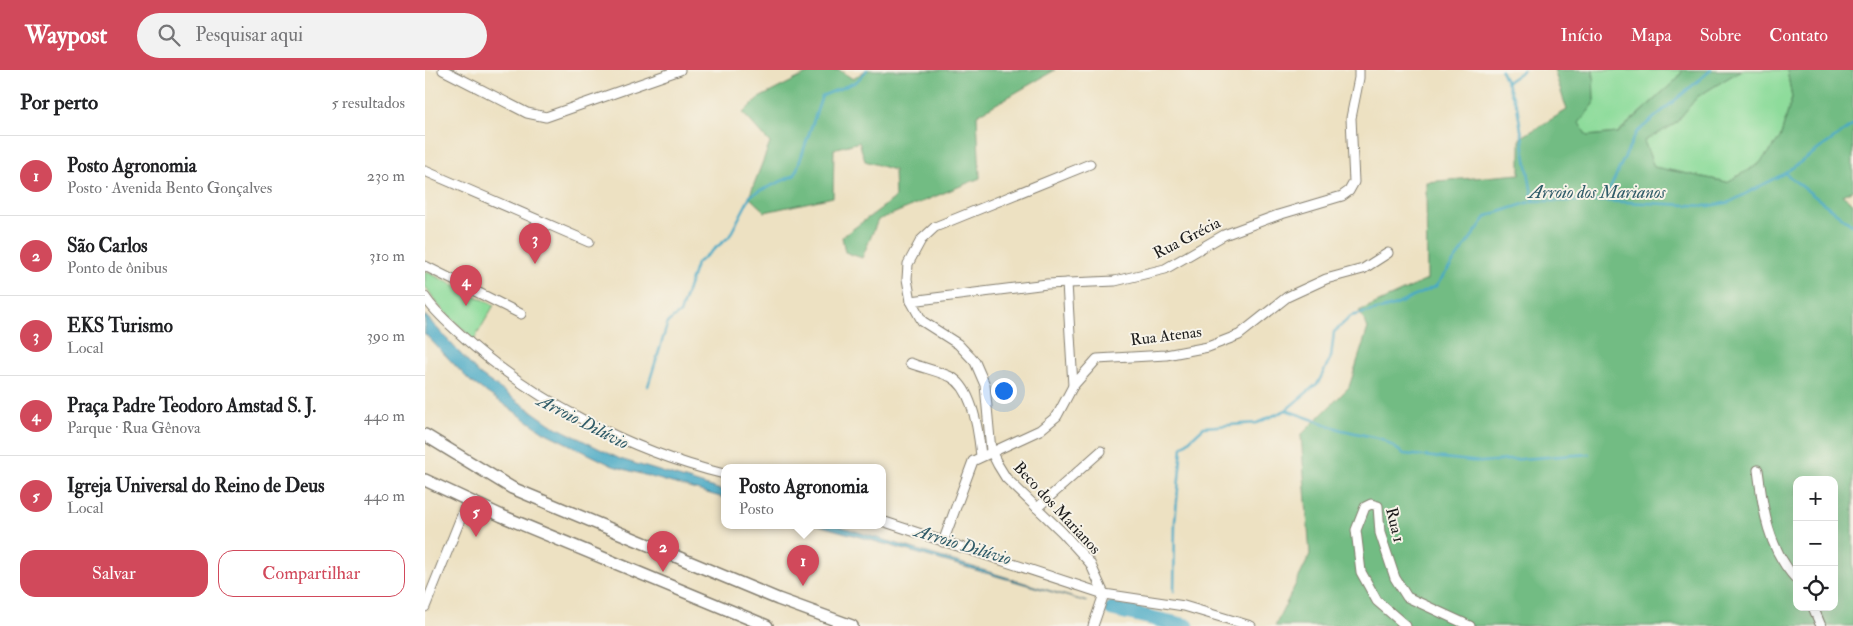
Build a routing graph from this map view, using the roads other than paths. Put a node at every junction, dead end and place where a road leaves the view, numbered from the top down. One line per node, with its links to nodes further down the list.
1 (443, 70): 2 (street)
2 (680, 70)
3 (1359, 70): 9 (street, Rua Grécia)
4 (1090, 164): 11 (street, Beco dos Marianos)
5 (425, 171): 6 (street)
6 (589, 242)
7 (1388, 253): 14 (street, Rua Atenas)
8 (425, 266): 12 (street)
9 (1067, 283): 11 (street, Rua Grécia); 14 (street)
10 (425, 297): 20 (street)
11 (911, 301): 16 (street, Beco dos Marianos)
12 (521, 314)
13 (909, 363): 18 (street)
14 (1073, 386): 16 (street, Rua Atenas)
15 (425, 435): 31 (main road)
16 (991, 451): 18 (street, Rua Atenas); 23 (street, Beco dos Marianos)
17 (1101, 451): 23 (street)
18 (981, 456): 25 (street)
19 (1758, 470): 26 (street)
20 (721, 473)
21 (425, 480): 22 (main road)
22 (467, 500): 28 (street); 30 (main road)
23 (1037, 508): 27 (street, Beco dos Marianos)
24 (886, 522): 25 (street)
25 (943, 542): 27 (street)
26 (1793, 574)
27 (1103, 594): 32 (street); 33 (street)
28 (425, 607)
29 (1815, 611): 36 (street)
30 (767, 626)
31 (852, 626)
32 (1093, 626)
33 (1251, 626)
34 (1406, 626): 35 (street, Rua 1)
35 (1470, 626)
36 (1821, 626)

